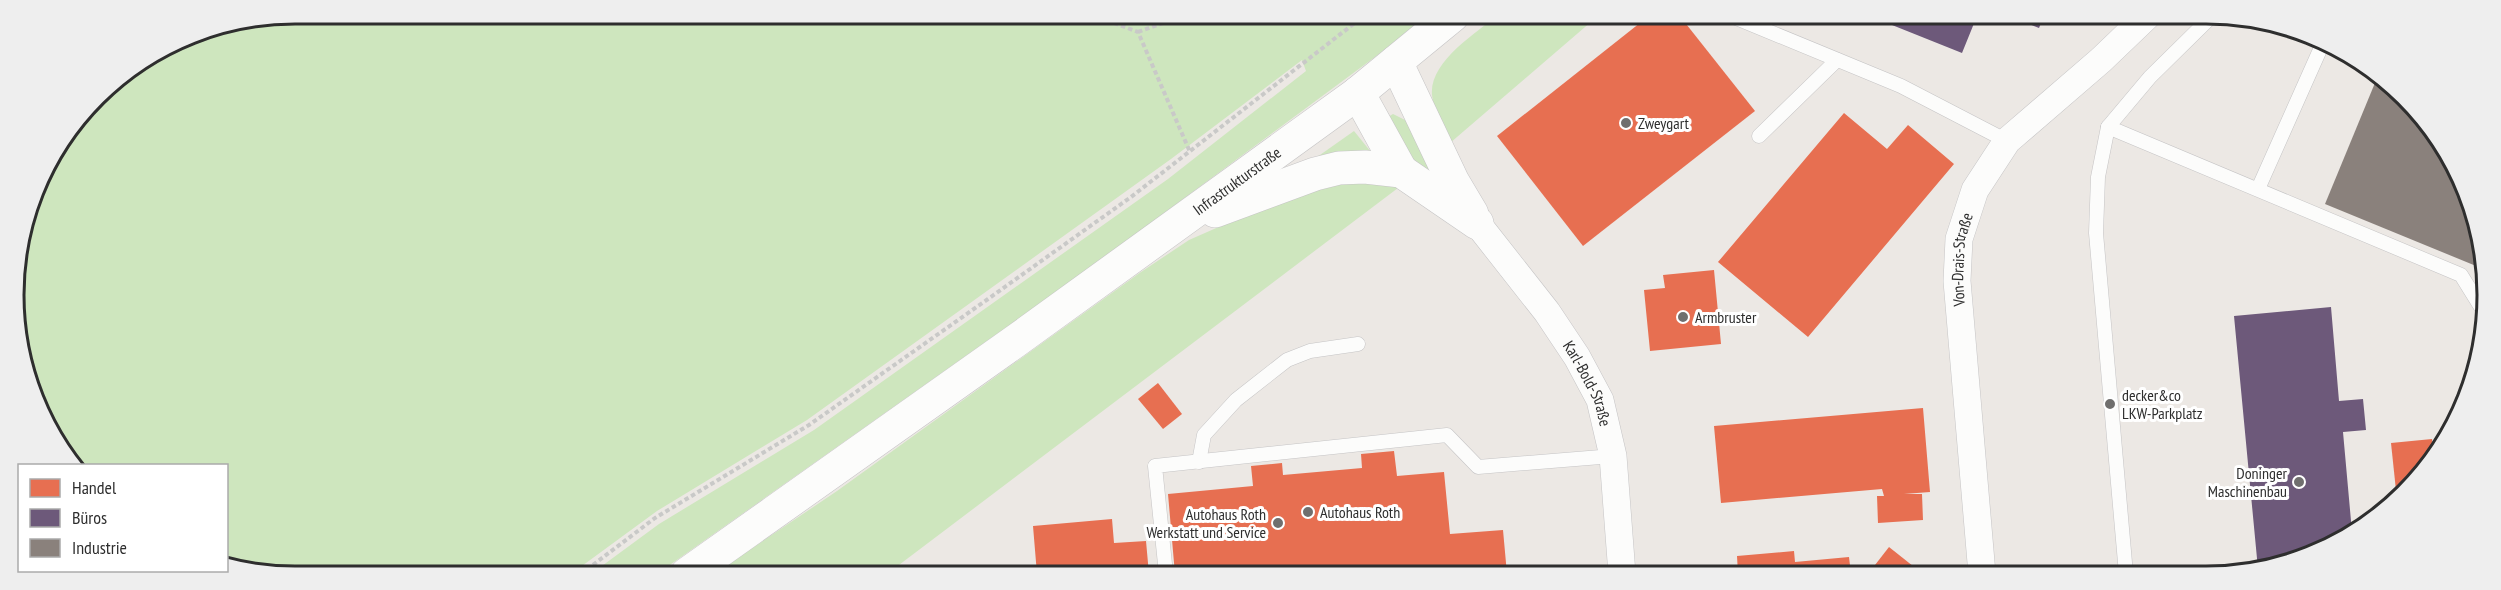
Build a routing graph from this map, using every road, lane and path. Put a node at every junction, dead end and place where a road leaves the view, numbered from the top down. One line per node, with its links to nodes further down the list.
1 (1117, 24): 8 (path)
2 (1160, 24): 8 (path)
3 (1354, 24): 16 (path)
4 (1442, 24): 11 (street, Infrastrukturstraße)
5 (1751, 24): 10 (lane)
6 (2138, 24): 15 (street, Von-Drais-Straße)
7 (2204, 24): 13 (lane)
8 (1138, 32): 16 (path)
9 (2320, 49): 18 (lane)
10 (1837, 60): 14 (lane); 15 (lane)
11 (1396, 62): 12 (street, Infrastrukturstraße); 19 (street)
12 (1358, 93): 17 (street); 20 (street, Infrastrukturstraße)
13 (2108, 128): 18 (lane); 30 (lane)
14 (1759, 136)
15 (2007, 141): 29 (street, Von-Drais-Straße)
16 (1190, 152): 25 (path)
17 (1401, 171): 19 (street); 20 (street)
18 (2258, 189): 21 (lane)
19 (1478, 223): 23 (street, Karl-Bold-Straße)
20 (1177, 224): 26 (street, Infrastrukturstraße)
21 (2477, 300)
22 (1358, 344): 24 (lane)
23 (1613, 456): 24 (lane); 28 (street, Karl-Bold-Straße)
24 (1199, 462): 27 (lane)
25 (592, 566)
26 (698, 566)
27 (1165, 566)
28 (1622, 566)
29 (1981, 566)
30 (2125, 566)

